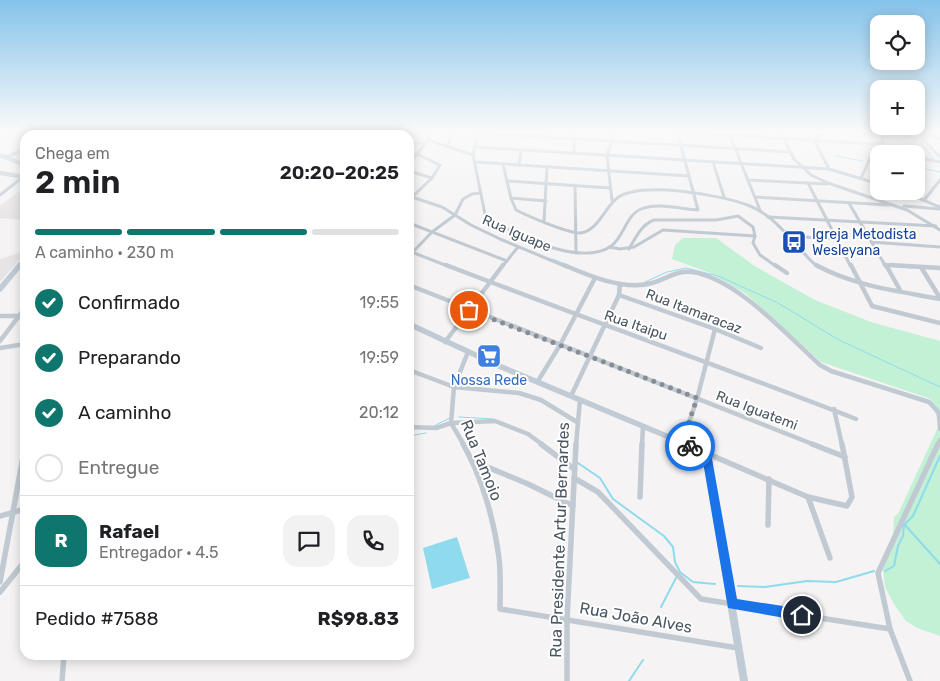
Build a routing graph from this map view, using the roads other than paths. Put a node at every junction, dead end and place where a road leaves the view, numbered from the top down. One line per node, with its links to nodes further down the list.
1 (475, 162): 35 (street)
2 (713, 162): 38 (street)
3 (437, 163): 22 (street)
4 (486, 163): 11 (street)
5 (608, 163): 17 (street)
6 (686, 163): 21 (street)
7 (724, 163): 12 (street)
8 (798, 163): 15 (street)
9 (826, 163): 16 (street)
10 (868, 163): 23 (street)
11 (503, 164): 13 (street); 27 (street)
12 (742, 164): 15 (street); 25 (street)
13 (519, 165): 14 (street)
14 (547, 167): 17 (street); 30 (street)
15 (801, 167): 16 (street); 32 (street)
16 (829, 169): 23 (street)
17 (609, 171): 21 (street); 33 (street)
18 (0, 173): 20 (street)
19 (414, 173): 22 (street)
20 (20, 176)
21 (689, 176): 34 (street)
22 (432, 178): 36 (street)
23 (861, 178): 28 (street)
24 (20, 180): 37 (street)
25 (748, 180): 29 (street); 39 (street)
26 (940, 180): 42 (street)
27 (507, 181): 30 (street); 41 (street)
28 (870, 181)
29 (808, 183): 32 (street); 44 (street)
30 (547, 184): 31 (street); 45 (street)
31 (575, 185): 33 (street); 59 (street)
32 (831, 185): 47 (street)
33 (610, 188): 43 (street)
34 (692, 192): 38 (street); 43 (street); 65 (street)
35 (480, 193): 50 (street); 69 (street)
36 (414, 194)
37 (0, 195)
38 (724, 197): 49 (street)
39 (755, 197): 44 (street); 49 (street)
40 (414, 198): 50 (street, Rua Iguape)
41 (511, 198): 45 (street); 52 (street)
42 (925, 199): 48 (street)
43 (612, 200): 59 (street)
44 (817, 200): 46 (street); 53 (street)
45 (546, 201): 52 (street)
46 (849, 203): 47 (street); 54 (street)
47 (896, 206): 48 (street); 56 (street)
48 (940, 208)
49 (760, 210): 51 (street)
50 (455, 215): 58 (street); 64 (street, Rua Iguape)
51 (768, 217): 53 (street); 61 (street)
52 (544, 220): 59 (street)
53 (828, 220): 54 (street); 62 (street)
54 (860, 222): 56 (street); 63 (street)
55 (414, 225): 58 (street)
56 (936, 226): 57 (street)
57 (940, 230)
58 (432, 232): 67 (street); 71 (street)
59 (575, 232): 69 (street)
60 (755, 236): 68 (street); 68 (street); 77 (street)
61 (788, 236): 62 (street); 79 (street)
62 (837, 239): 79 (street)
63 (871, 242): 66 (street); 72 (street)
64 (518, 247): 71 (street); 78 (street, Rua Iguape)
65 (609, 247): 68 (street); 69 (street)
66 (940, 247)
67 (414, 249)
68 (629, 249)
69 (576, 253)
70 (414, 254): 80 (street, Rua Itaipu)
71 (507, 261): 80 (street)
72 (884, 264): 74 (street); 84 (street)
73 (20, 266): 76 (street)
74 (921, 267): 75 (street); 86 (street)
75 (940, 268)
76 (17, 269): 83 (street)
77 (787, 274)
78 (595, 278): 81 (street, Rua Iguape); 88 (street)
79 (860, 281): 84 (street); 92 (street)
80 (489, 282): 87 (street); 88 (street, Rua Itaipu)
81 (620, 284): 85 (street); 117 (street, Rua Iguape)
82 (414, 288): 87 (street, Rua Iguatemi)
83 (0, 289)
84 (900, 290): 86 (street)
85 (619, 295): 93 (street); 95 (street, Rua Itamaracaz)
86 (940, 299)
87 (469, 310): 97 (street); 99 (street, Rua Iguatemi)
88 (576, 315): 93 (street, Rua Itaipu); 99 (street)
89 (0, 316): 90 (street)
90 (20, 316)
91 (20, 318): 96 (street)
92 (940, 323)
93 (605, 326): 103 (street); 104 (street, Rua Itaipu)
94 (414, 328): 97 (street)
95 (715, 329): 101 (street, Rua Itamaracaz); 104 (street)
96 (0, 341)
97 (446, 342): 102 (street)
98 (20, 345): 100 (street)
99 (560, 345): 103 (street, Rua Iguatemi); 106 (street)
100 (0, 348)
101 (761, 348)
102 (468, 352): 106 (street); 107 (street, Rua Tamoio)
103 (591, 357): 108 (street); 109 (street, Rua Iguatemi)
104 (707, 361): 109 (street); 111 (street, Rua Itaipu)
105 (414, 372): 107 (street)
106 (538, 381): 108 (street)
107 (454, 387): 113 (street); 114 (street, Rua Tamoio)
108 (571, 396): 110 (street)
109 (697, 398): 119 (street); 121 (street, Rua Iguatemi)
110 (580, 400): 113 (street, Rua Presidente Artur Bernardes); 116 (street)
111 (834, 409): 112 (street, Rua Itaipu); 121 (street)
112 (856, 419)
113 (577, 422): 123 (street, Rua Presidente Artur Bernardes)
114 (452, 423): 115 (street); 122 (street, Rua Tamoio); 123 (street)
115 (416, 426)
116 (643, 426): 119 (street); 127 (street)
117 (940, 428)
118 (940, 440): 141 (street)
119 (682, 443): 120 (street)
120 (706, 453): 126 (street); 138 (street)
121 (845, 457): 128 (street)
122 (473, 461): 129 (street); 139 (street, Rua Tamoio)
123 (574, 469): 125 (street, Rua Presidente Artur Bernardes)
124 (20, 471): 131 (street)
125 (574, 478): 129 (street, Rua Presidente Artur Bernardes); 138 (street)
126 (769, 479): 128 (street); 133 (street)
127 (640, 497)
128 (808, 497): 134 (street)
129 (573, 506): 140 (street, Rua Presidente Artur Bernardes)
130 (20, 510): 131 (street)
131 (12, 512): 132 (street); 136 (street)
132 (0, 516)
133 (768, 525)
134 (830, 558)
135 (20, 568): 137 (street)
136 (0, 582)
137 (0, 592)
138 (732, 604): 141 (street); 142 (street)
139 (500, 609): 140 (street, Rua João Alves)
140 (567, 619): 142 (street, Rua João Alves); 145 (street, Rua Presidente Artur Bernardes)
141 (890, 629): 147 (street)
142 (739, 648): 146 (street)
143 (64, 660): 144 (street)
144 (62, 681)
145 (567, 681)
146 (744, 681)
147 (910, 681)

